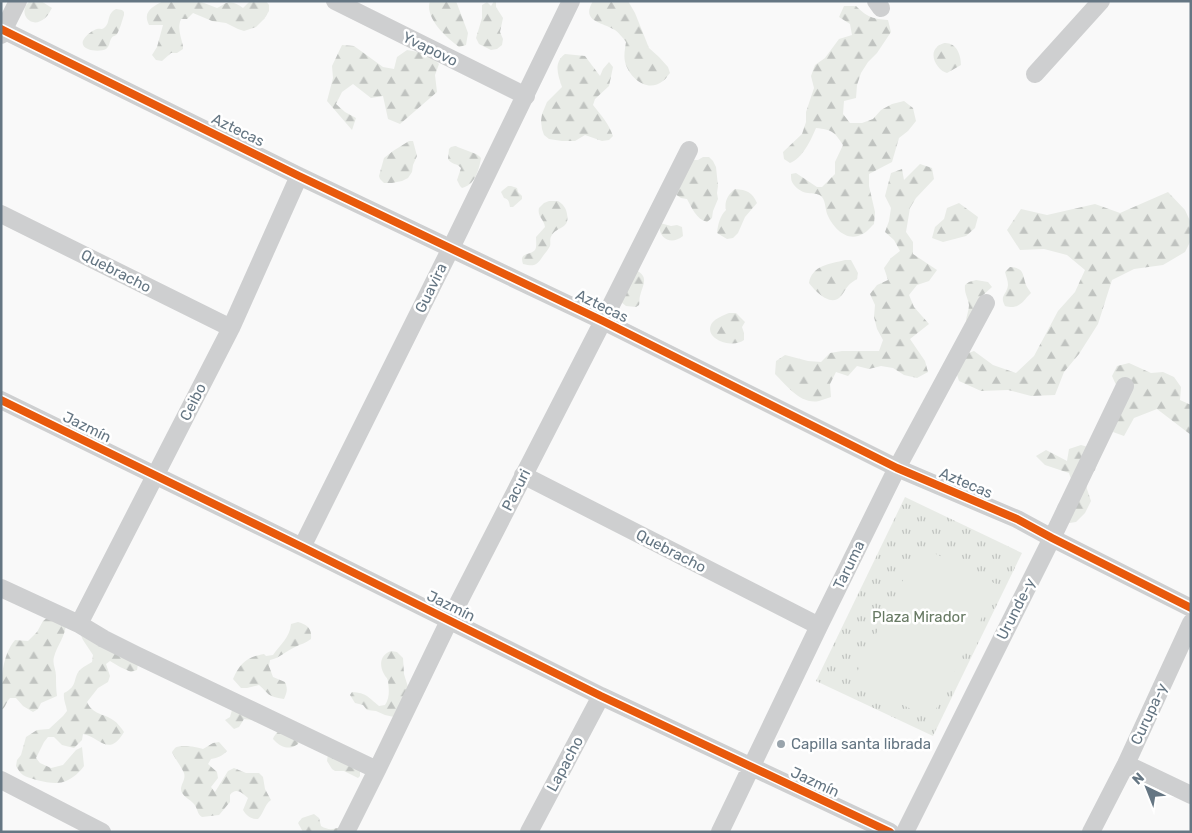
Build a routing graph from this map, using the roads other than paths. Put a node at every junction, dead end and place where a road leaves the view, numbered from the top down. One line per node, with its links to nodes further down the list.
1 (18, 1): 5 (street)
2 (335, 1): 7 (street, Yvapovo)
3 (571, 1): 7 (street, Guavira)
4 (1101, 1): 6 (street)
5 (2, 32): 9 (street, Aztecas)
6 (1035, 74)
7 (526, 96): 11 (street, Guavira)
8 (688, 150): 13 (street, Pacuri)
9 (300, 176): 11 (street, Aztecas); 14 (street, Ceibo)
10 (1, 214): 14 (street, Quebracho)
11 (451, 248): 13 (street, Aztecas); 21 (street, Guavira)
12 (986, 303): 17 (street, Taruma)
13 (603, 321): 17 (street, Aztecas); 19 (street, Pacuri)
14 (231, 328): 18 (street, Ceibo)
15 (1125, 386): 20 (street, Urunde-y)
16 (1, 400): 18 (street, Jazmín)
17 (897, 468): 20 (street, Aztecas); 27 (street, Taruma)
18 (155, 476): 21 (street, Jazmín); 26 (street, Ceibo)
19 (523, 476): 24 (street, Pacuri); 27 (street, Quebracho)
20 (1052, 538): 23 (street, Aztecas); 39 (street, Urunde-y)
21 (302, 548): 24 (street, Jazmín)
22 (1, 588): 26 (street)
23 (1191, 608)
24 (449, 621): 28 (street, Jazmín); 31 (street, Pacuri)
25 (1191, 623): 29 (street, Curupa-y)
26 (79, 624): 31 (street)
27 (819, 626): 30 (street, Taruma)
28 (601, 696): 30 (street, Jazmín); 36 (street, Lapacho)
29 (1126, 764): 33 (street); 40 (street, Curupa-y)
30 (752, 767): 37 (street, Taruma); 38 (street, Jazmín)
31 (377, 770): 35 (street, Pacuri)
32 (1, 780): 34 (street)
33 (1191, 795)
34 (102, 832)
35 (346, 832)
36 (529, 832)
37 (720, 832)
38 (890, 832)
39 (905, 832)
40 (1091, 832)

